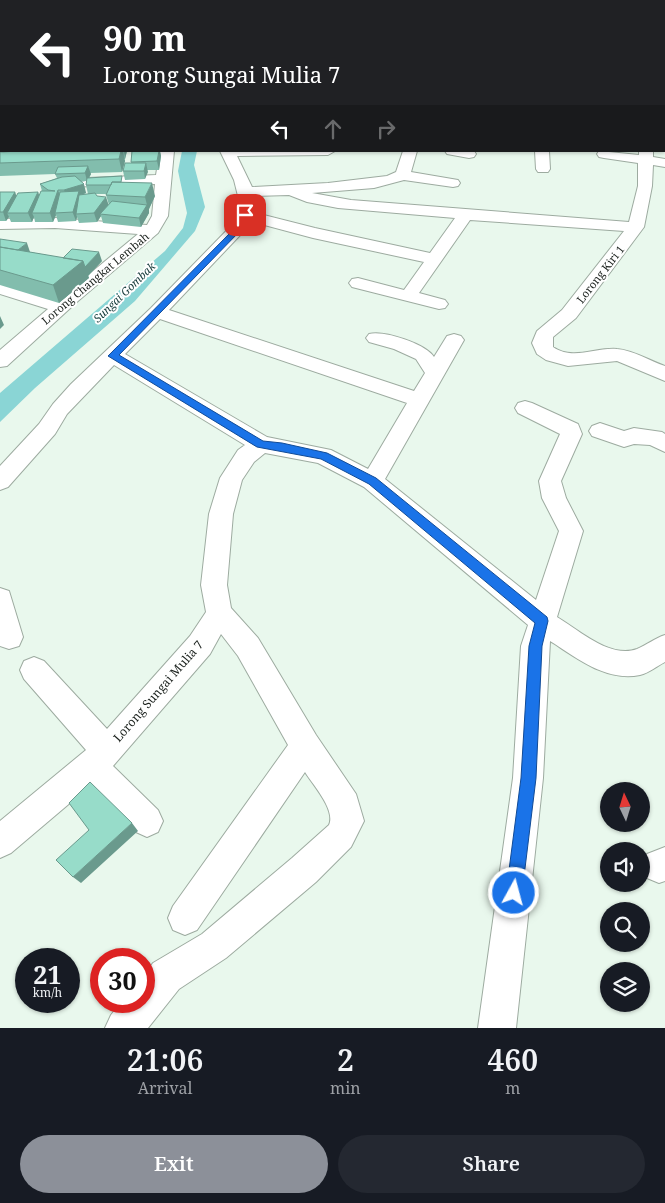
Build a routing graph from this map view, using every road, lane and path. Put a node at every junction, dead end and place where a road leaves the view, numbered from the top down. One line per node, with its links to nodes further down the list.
1 (228, 152): 16 (street)
2 (409, 152): 11 (street)
3 (457, 152): 6 (street)
4 (542, 152): 10 (street)
5 (161, 153): 12 (street, Lorong Changkat Lembah)
6 (468, 154)
7 (604, 154): 8 (street)
8 (647, 155): 9 (street); 21 (street, Lorong Kiri 1)
9 (665, 163)
10 (543, 169)
11 (396, 178): 14 (street); 15 (street); 17 (street)
12 (163, 179): 13 (street); 22 (street, Lorong Changkat Lembah)
13 (65, 183)
14 (453, 183)
15 (289, 189): 16 (street); 17 (street)
16 (247, 192): 18 (street)
17 (384, 207): 19 (street)
18 (245, 215): 23 (street); 29 (street)
19 (466, 215): 21 (street); 23 (street)
20 (0, 224): 22 (street)
21 (636, 227): 35 (street, Lorong Kiri 1)
22 (152, 230): 28 (street, Lorong Changkat Lembah)
23 (434, 259): 26 (street)
24 (358, 284): 26 (street)
25 (0, 288): 28 (street)
26 (408, 297): 27 (street)
27 (440, 304)
28 (60, 307): 33 (street, Lorong Changkat Lembah)
29 (157, 312): 32 (street); 36 (street)
30 (376, 338): 34 (street)
31 (454, 340): 34 (street)
32 (113, 356): 39 (street); 41 (street)
33 (0, 361)
34 (435, 373): 36 (street)
35 (665, 374)
36 (419, 400): 42 (street)
37 (525, 408): 45 (street)
38 (600, 431): 40 (street)
39 (261, 444): 42 (street); 44 (street)
40 (665, 444)
41 (0, 481)
42 (372, 481): 45 (street)
43 (0, 599): 46 (street)
44 (219, 613): 49 (street); 50 (street, Lorong Sungai Mulia 7)
45 (542, 621): 47 (street); 55 (street)
46 (9, 637)
47 (665, 647)
48 (34, 670): 50 (street)
49 (305, 746): 53 (street); 54 (street)
50 (98, 758): 51 (street); 52 (street, Lorong Sungai Mulia 7)
51 (147, 821)
52 (2, 837)
53 (185, 918)
54 (124, 1028)
55 (497, 1028)

